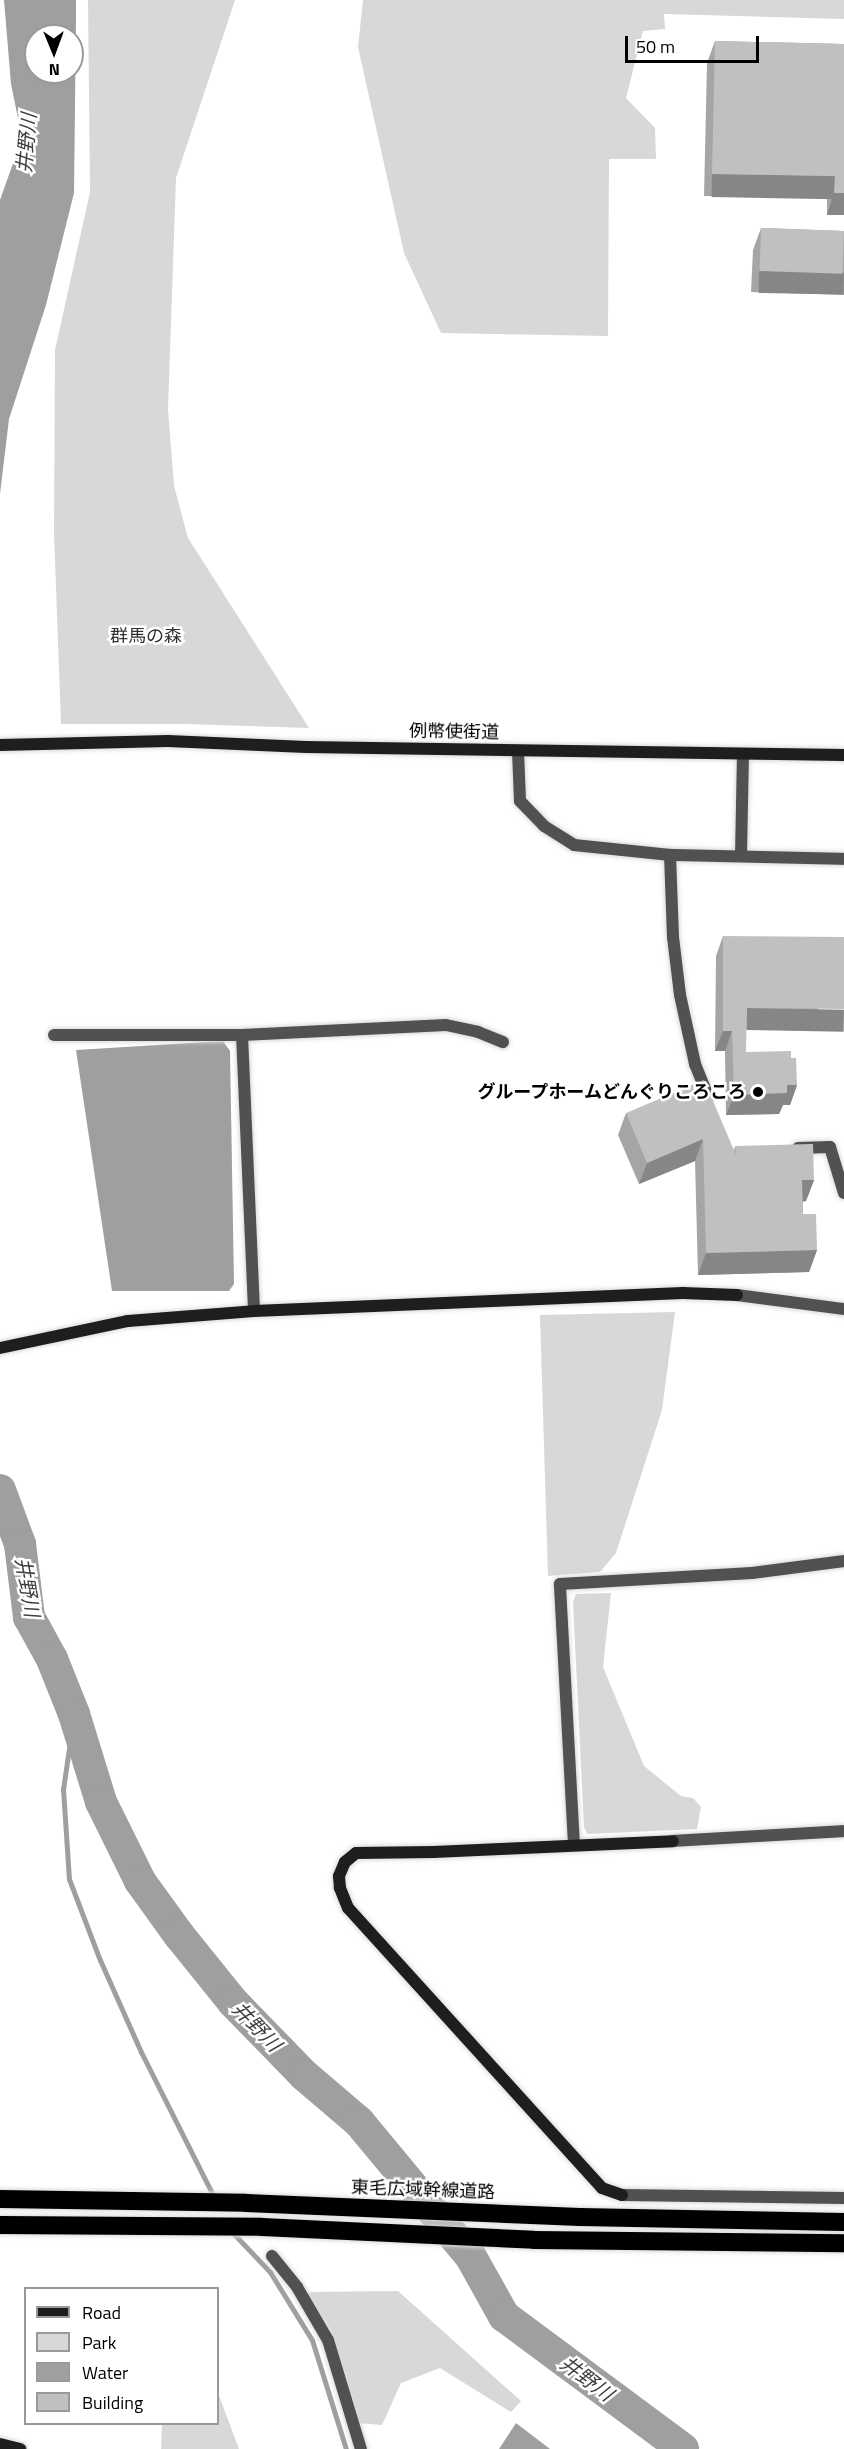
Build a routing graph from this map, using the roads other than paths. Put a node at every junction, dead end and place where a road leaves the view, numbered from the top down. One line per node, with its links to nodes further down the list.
1 (0, 745): 2 (street, 例幣使街道)
2 (518, 751): 3 (street, 例幣使街道); 5 (street)
3 (742, 755): 4 (street, 例幣使街道); 6 (street)
4 (844, 755)
5 (670, 855): 6 (street); 11 (street)
6 (741, 856): 7 (street)
7 (844, 859)
8 (54, 1035): 9 (street)
9 (242, 1035): 10 (street); 15 (street)
10 (503, 1042)
11 (712, 1108)
12 (785, 1149): 13 (street)
13 (844, 1193)
14 (844, 1309): 15 (street)
15 (254, 1311): 16 (street)
16 (0, 1348)
17 (844, 1561): 19 (street)
18 (844, 1831): 19 (street)
19 (574, 1845): 20 (street)
20 (844, 2198)
21 (0, 2199): 22 (highway, 東毛広域幹線道路)
22 (844, 2222)
23 (0, 2225): 24 (highway)
24 (844, 2244)
25 (272, 2256): 28 (street)
26 (0, 2444): 27 (street)
27 (20, 2449)
28 (361, 2449)

